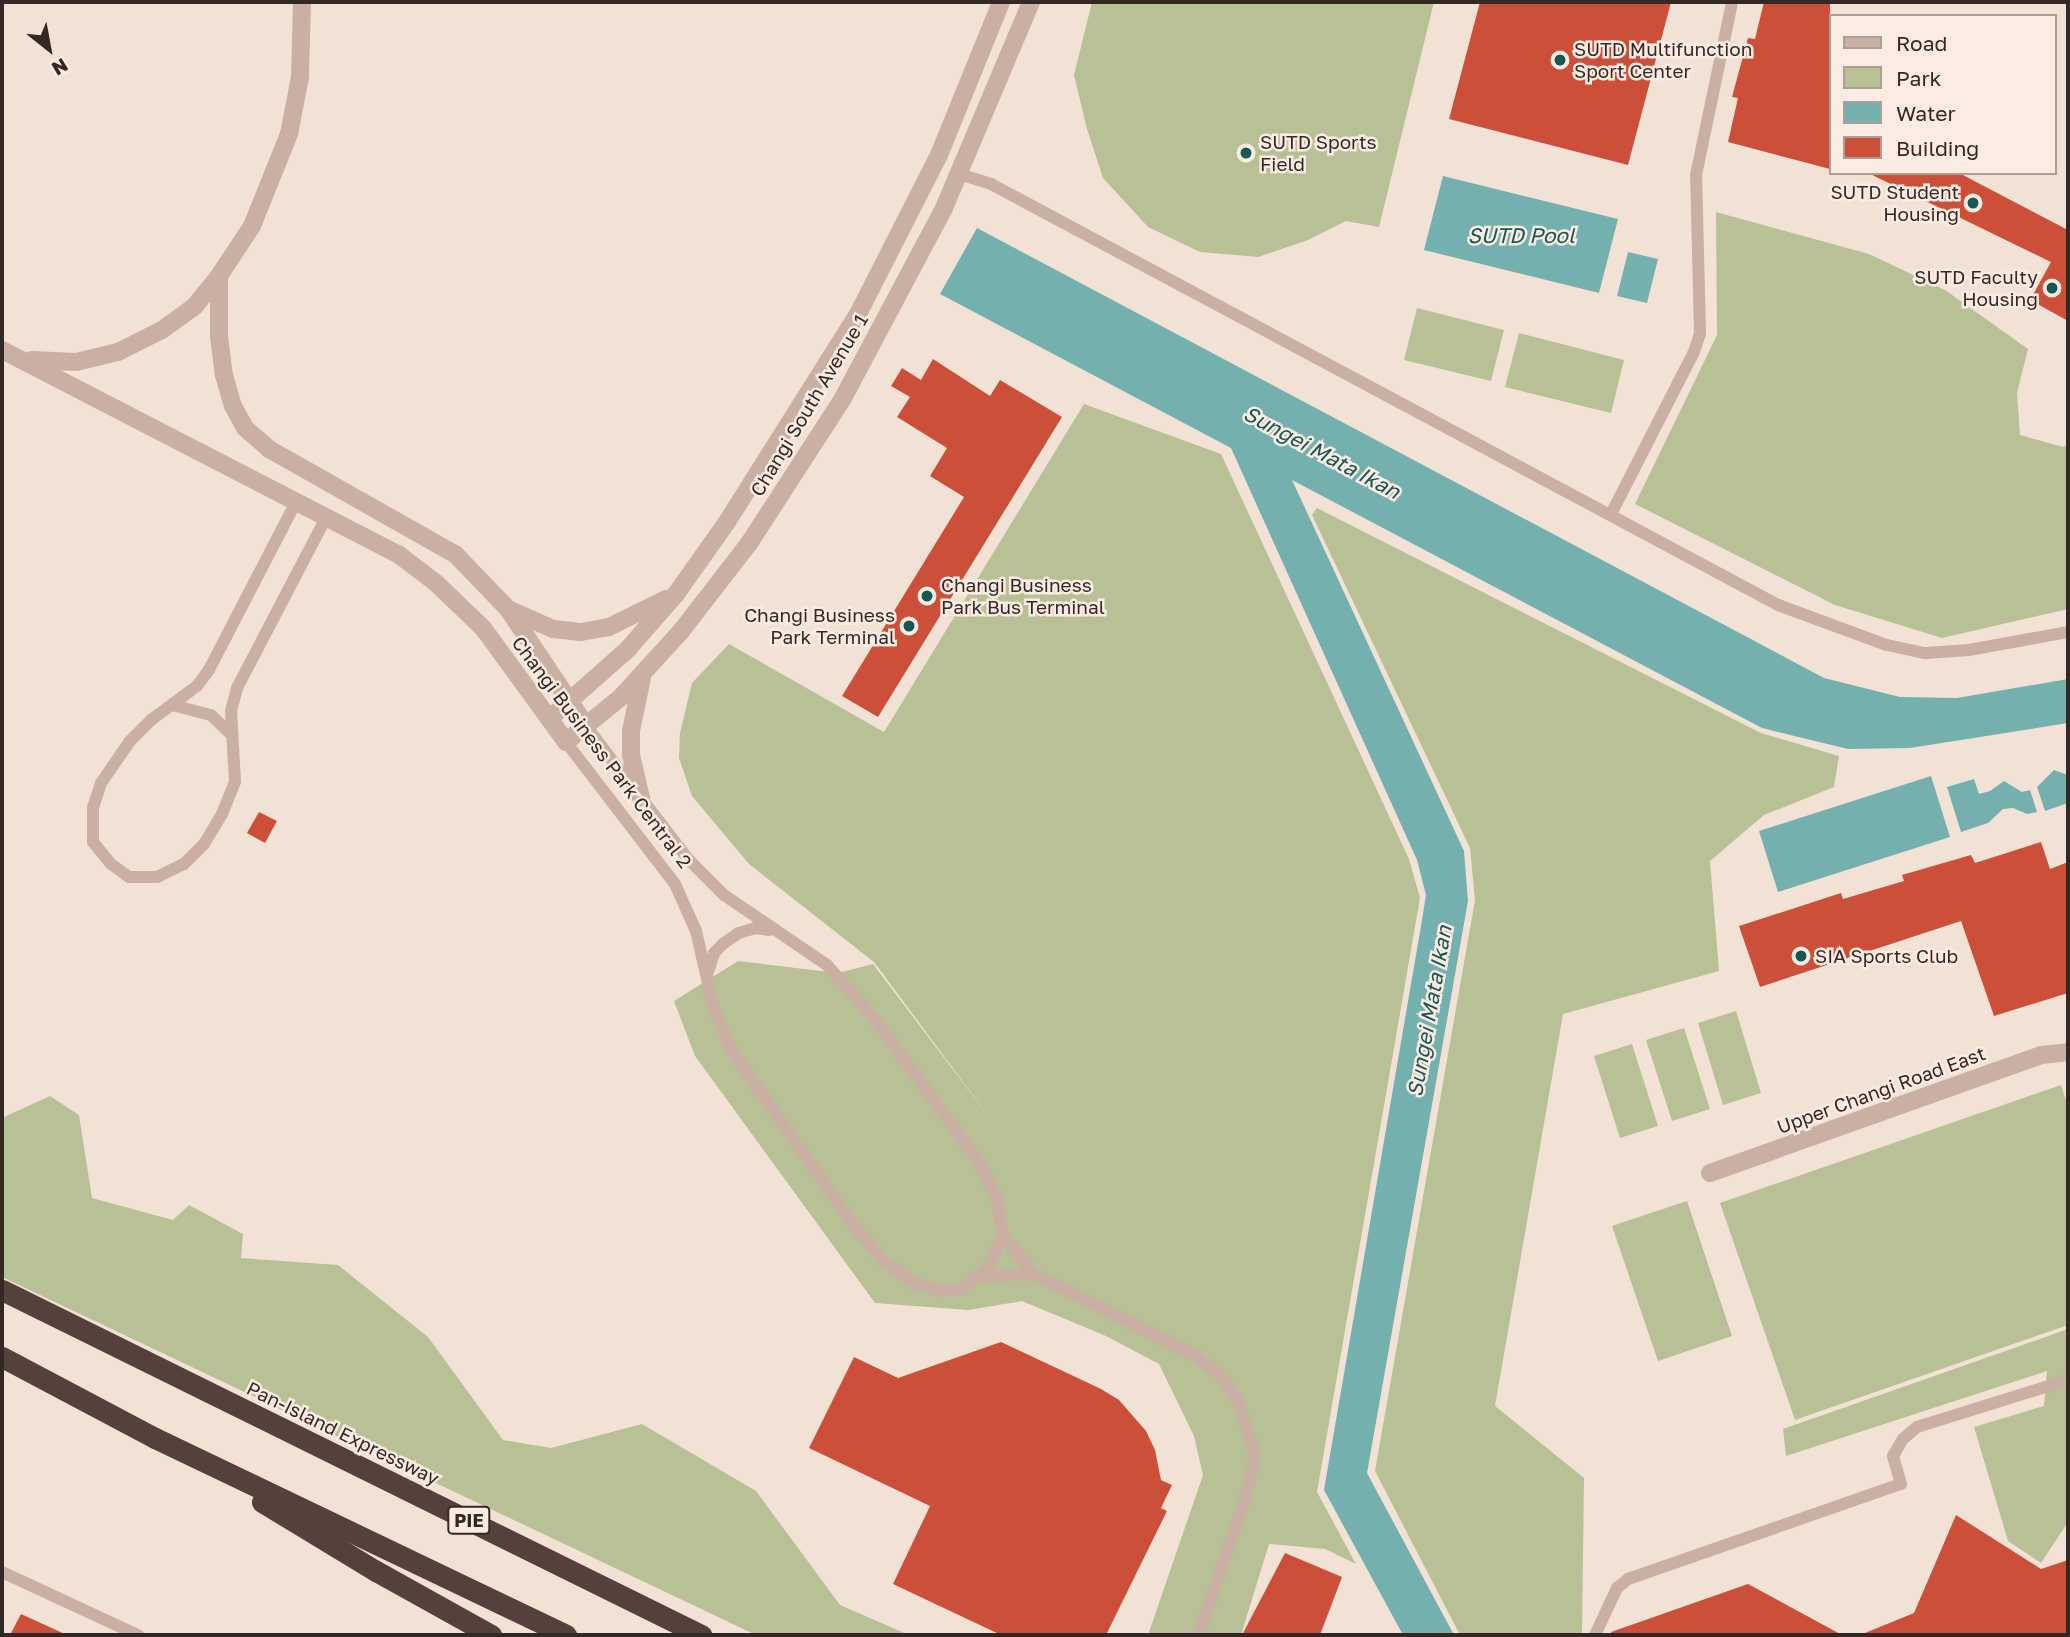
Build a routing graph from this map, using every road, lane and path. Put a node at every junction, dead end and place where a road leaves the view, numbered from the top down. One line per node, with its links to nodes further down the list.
1 (302, 2): 6 (street)
2 (1001, 2): 12 (street, Changi South Avenue 1)
3 (1031, 2): 5 (street, Changi South Avenue 1)
4 (1732, 2): 10 (lane)
5 (959, 174): 10 (lane); 15 (street, Changi South Avenue 1)
6 (219, 276): 8 (street); 13 (street, Changi Business Park Central 2)
7 (2, 349): 8 (street, Changi Business Park Central 2)
8 (24, 359): 9 (street, Changi Business Park Central 2)
9 (297, 500): 11 (street, Changi Business Park Central 2); 17 (lane)
10 (1611, 514): 14 (lane)
11 (327, 516): 18 (street, Changi Business Park Central 2); 20 (lane)
12 (676, 594): 13 (street, Changi South Avenue 1); 16 (street, Changi South Avenue 1)
13 (508, 609): 16 (street, Changi Business Park Central 2)
14 (2068, 632)
15 (643, 675): 19 (street, Changi South Avenue 1); 22 (street, Changi Business Park Central 2)
16 (569, 702): 18 (street, Changi South Avenue 1); 19 (street, Changi Business Park Central 2)
17 (172, 705): 20 (lane); 20 (lane)
18 (549, 719): 21 (street, Changi Business Park Central 2)
19 (586, 726): 21 (street, Changi South Avenue 1); 22 (lane, Changi Business Park Central 2)
20 (232, 735)
21 (566, 742): 24 (lane, Changi Business Park Central 2)
22 (641, 798): 23 (lane, Changi Business Park Central 2)
23 (772, 930): 24 (lane); 27 (lane, Changi Business Park Central 2)
24 (706, 975): 29 (lane, Changi Business Park Central 2)
25 (2068, 1052): 26 (street, Upper Changi Road East)
26 (1710, 1173)
27 (1002, 1234): 28 (lane); 29 (lane, Changi Business Park Central 2)
28 (1034, 1274): 29 (lane); 39 (lane)
29 (977, 1277)
30 (2, 1290): 38 (highway, Pan-Island Expressway / PIE)
31 (2, 1357): 33 (highway)
32 (2068, 1380): 40 (lane)
33 (155, 1438): 36 (highway); 37 (highway)
34 (2, 1572): 35 (lane)
35 (138, 1635)
36 (491, 1635)
37 (566, 1635)
38 (701, 1635)
39 (1198, 1635)
40 (1595, 1635)

